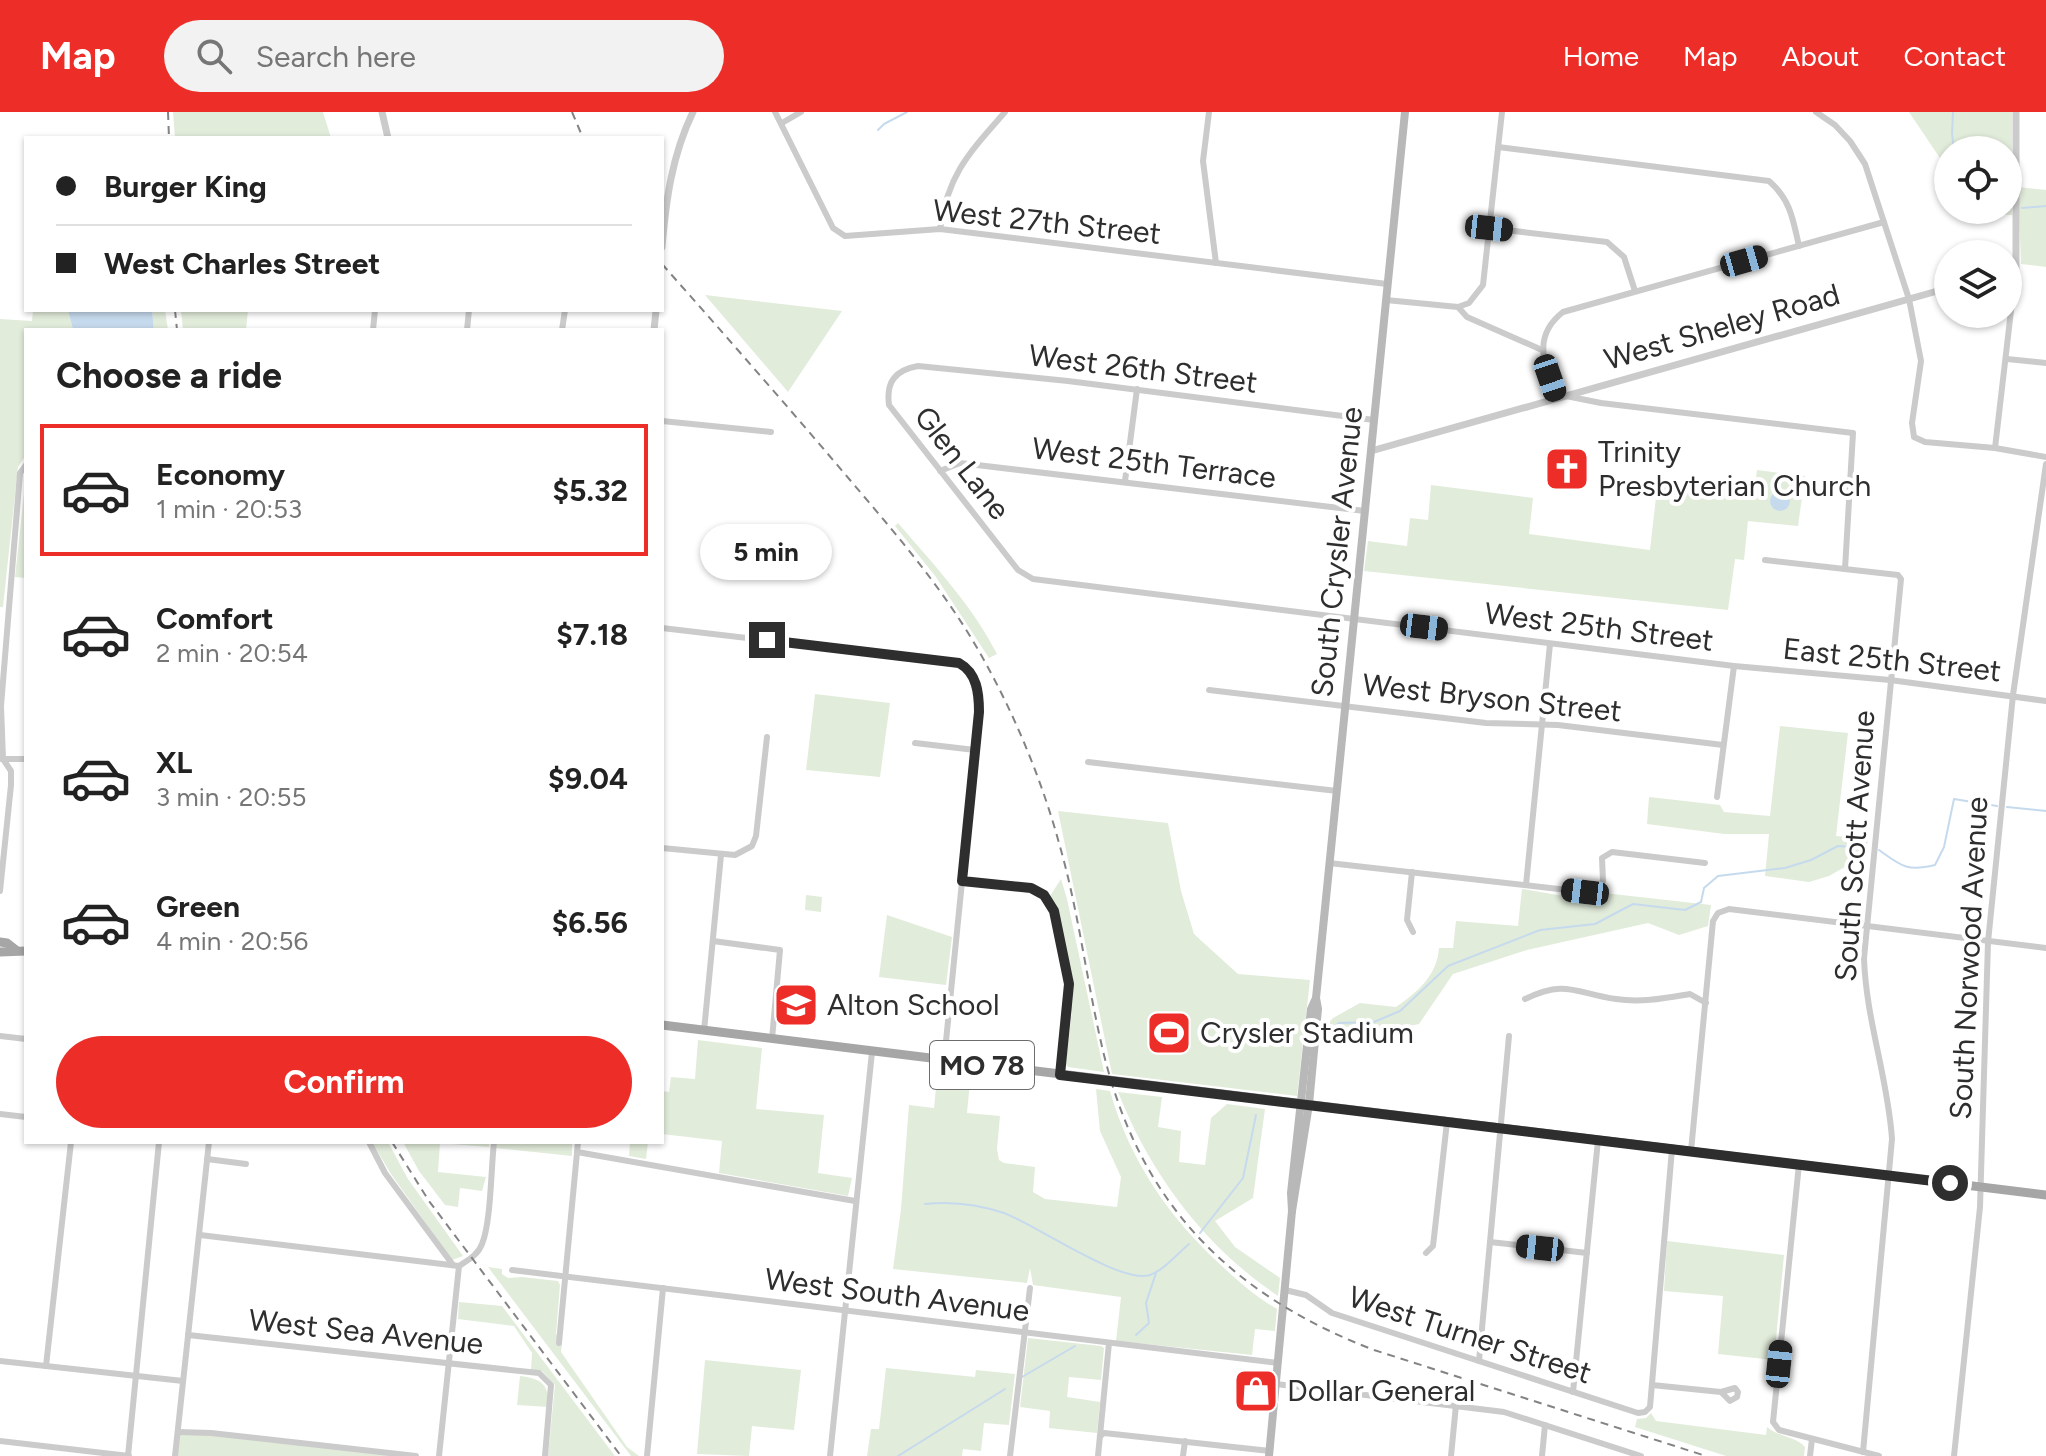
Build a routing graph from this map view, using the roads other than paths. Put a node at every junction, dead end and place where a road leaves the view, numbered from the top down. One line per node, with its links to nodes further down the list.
1 (382, 112): 12 (street)
2 (693, 112): 14 (street)
3 (775, 112): 11 (street, West 27th Street)
4 (801, 112): 11 (street)
5 (1005, 112): 17 (street)
6 (1209, 112): 20 (street)
7 (1405, 112): 21 (main road, South Crysler Avenue)
8 (1502, 112): 13 (street)
9 (1816, 112): 15 (street)
10 (2016, 112): 18 (street)
11 (782, 123): 17 (street, West 27th Street)
12 (388, 136)
13 (1498, 147): 16 (street); 19 (street)
14 (664, 221)
15 (1884, 222): 19 (street); 24 (street)
16 (1489, 228): 22 (street); 26 (street)
17 (940, 229): 20 (street, West 27th Street)
18 (2013, 240)
19 (1799, 246): 22 (street)
20 (1216, 263): 21 (street, West 27th Street)
21 (1387, 284): 25 (main road, South Crysler Avenue)
22 (1635, 291): 28 (street)
23 (1934, 292): 24 (street, West Sheley Road)
24 (1909, 299): 33 (street, West Sheley Road); 38 (street)
25 (1386, 300): 26 (street); 35 (main road, South Crysler Avenue)
26 (1458, 307): 28 (street)
27 (2009, 328): 29 (street)
28 (1542, 350): 34 (street)
29 (2007, 359): 30 (street); 38 (street)
30 (2046, 363)
31 (907, 368): 32 (street, West 26th Street); 43 (street, Glen Lane)
32 (1137, 389): 35 (street, West 26th Street); 44 (street)
33 (1566, 396): 34 (street, West Sheley Road); 47 (street)
34 (1557, 399): 39 (street, West Sheley Road)
35 (1374, 420): 39 (main road, South Crysler Avenue)
36 (664, 421): 37 (street)
37 (771, 432)
38 (1995, 448): 40 (street)
39 (1371, 451): 45 (main road, South Crysler Avenue)
40 (2046, 457)
41 (2046, 464): 55 (street, South Norwood Avenue)
42 (24, 468): 64 (street)
43 (940, 471): 44 (street, West 25th Terrace); 48 (street, Glen Lane)
44 (1125, 481): 45 (street, West 25th Terrace)
45 (1365, 511): 49 (main road, South Crysler Avenue)
46 (1765, 560): 47 (street)
47 (1845, 569): 53 (street, South Scott Avenue)
48 (1031, 579): 49 (street, West 25th Street)
49 (1354, 618): 51 (street, West 25th Street); 57 (main road, South Crysler Avenue)
50 (664, 628): 62 (street)
51 (1550, 644): 52 (street, West 25th Street); 58 (street)
52 (1734, 666): 53 (street, East 25th Street); 61 (street)
53 (1890, 680): 55 (street, East 25th Street); 76 (street, South Scott Avenue)
54 (1209, 690): 57 (street, West Bryson Street)
55 (2013, 695): 56 (street, East 25th Street); 80 (street, South Norwood Avenue)
56 (2046, 701)
57 (1346, 705): 58 (street, West Bryson Street); 66 (main road, South Crysler Avenue)
58 (1542, 725): 61 (street, West Bryson Street); 74 (street)
59 (767, 737): 69 (street)
60 (915, 743): 62 (street)
61 (1723, 745): 67 (street)
62 (975, 750): 73 (street)
63 (24, 759): 64 (street)
64 (1, 760): 75 (street)
65 (1088, 762): 66 (street)
66 (1337, 791): 70 (main road, South Crysler Avenue)
67 (1717, 797)
68 (664, 848): 69 (street)
69 (721, 855): 78 (street)
70 (1329, 863): 72 (street); 95 (main road, South Crysler Avenue)
71 (1705, 863): 74 (street)
72 (1412, 872): 74 (street); 77 (street)
73 (962, 881): 93 (street); 94 (street)
74 (1526, 885)
75 (0, 891)
76 (1866, 926): 80 (street); 85 (street); 113 (street, South Scott Avenue)
77 (1413, 932)
78 (713, 941): 87 (street); 91 (street)
79 (0, 942): 82 (main road)
80 (1988, 942): 81 (street); 114 (street, South Norwood Avenue)
81 (2046, 948)
82 (21, 950): 83 (main road)
83 (0, 952)
84 (1525, 999): 85 (street)
85 (1706, 1003): 108 (street)
86 (664, 1025): 87 (main road, MO 78)
87 (704, 1031): 91 (main road, MO 78)
88 (0, 1036): 90 (street)
89 (1509, 1036): 99 (street)
90 (24, 1039)
91 (772, 1039): 92 (main road, MO 78)
92 (872, 1052): 93 (main road, MO 78); 116 (street)
93 (944, 1061): 94 (main road, MO 78)
94 (1060, 1075): 95 (main road, MO 78)
95 (1305, 1104): 98 (main road, MO 78); 126 (main road, South Crysler Avenue)
96 (0, 1114): 97 (street)
97 (24, 1117)
98 (1447, 1122): 99 (main road, MO 78); 119 (street)
99 (1501, 1128): 100 (main road, MO 78); 118 (street)
100 (1598, 1140): 107 (main road, MO 78); 120 (street)
101 (71, 1144): 136 (street)
102 (159, 1144): 137 (street)
103 (209, 1144): 110 (street)
104 (370, 1144): 121 (street)
105 (494, 1144): 121 (street)
106 (578, 1144): 109 (street)
107 (1672, 1149): 108 (main road, MO 78); 140 (street)
108 (1691, 1151): 112 (main road, MO 78)
109 (577, 1152): 116 (street); 123 (street)
110 (207, 1159): 111 (street); 117 (street)
111 (246, 1164)
112 (1799, 1164): 113 (main road, MO 78); 147 (street)
113 (1890, 1175): 114 (main road, MO 78); 150 (street, South Scott Avenue)
114 (1980, 1187): 115 (main road, MO 78); 168 (street, South Norwood Avenue)
115 (2046, 1195)
116 (855, 1201): 127 (street)
117 (200, 1235): 121 (street); 129 (street)
118 (1490, 1242): 120 (street); 133 (street)
119 (1426, 1253)
120 (1587, 1253): 141 (street)
121 (456, 1265): 134 (street)
122 (512, 1270): 123 (street, West South Avenue)
123 (565, 1278): 124 (street, West South Avenue); 130 (street)
124 (663, 1288): 127 (street, West South Avenue); 158 (street)
125 (1030, 1288): 128 (street)
126 (1285, 1290): 133 (street, West Turner Street); 135 (main road, South Crysler Avenue)
127 (844, 1311): 128 (street, West South Avenue); 159 (street)
128 (1025, 1332): 131 (street, West South Avenue); 160 (street)
129 (188, 1335): 134 (street, West Sea Avenue); 138 (street)
130 (559, 1343)
131 (1109, 1343): 135 (street, West South Avenue); 146 (street)
132 (0, 1361): 136 (street)
133 (1479, 1361): 141 (street, West Turner Street)
134 (449, 1363): 156 (street); 157 (street, West Sea Avenue)
135 (1278, 1363): 139 (main road, South Crysler Avenue)
136 (46, 1366): 137 (street)
137 (137, 1376): 138 (street); 153 (street)
138 (183, 1381): 145 (street)
139 (1276, 1384): 143 (street); 151 (main road, South Crysler Avenue)
140 (1652, 1385): 141 (street, West Turner Street); 142 (street)
141 (1573, 1392)
142 (1721, 1392)
143 (1456, 1405): 144 (street); 163 (street)
144 (1545, 1425): 152 (street); 164 (street)
145 (178, 1432): 154 (street); 155 (street)
146 (1100, 1436): 149 (street); 161 (street)
147 (1812, 1439): 150 (street); 166 (street)
148 (0, 1441): 153 (street)
149 (1185, 1441): 151 (street); 162 (street)
150 (1863, 1452): 167 (street)
151 (1269, 1453)
152 (1632, 1455): 165 (street)
153 (128, 1456)
154 (175, 1456)
155 (416, 1456)
156 (439, 1456)
157 (545, 1456)
158 (647, 1456)
159 (830, 1456)
160 (1010, 1456)
161 (1098, 1456)
162 (1183, 1456)
163 (1451, 1456)
164 (1542, 1456)
165 (1641, 1456)
166 (1810, 1456)
167 (1879, 1456)
168 (1954, 1456)

